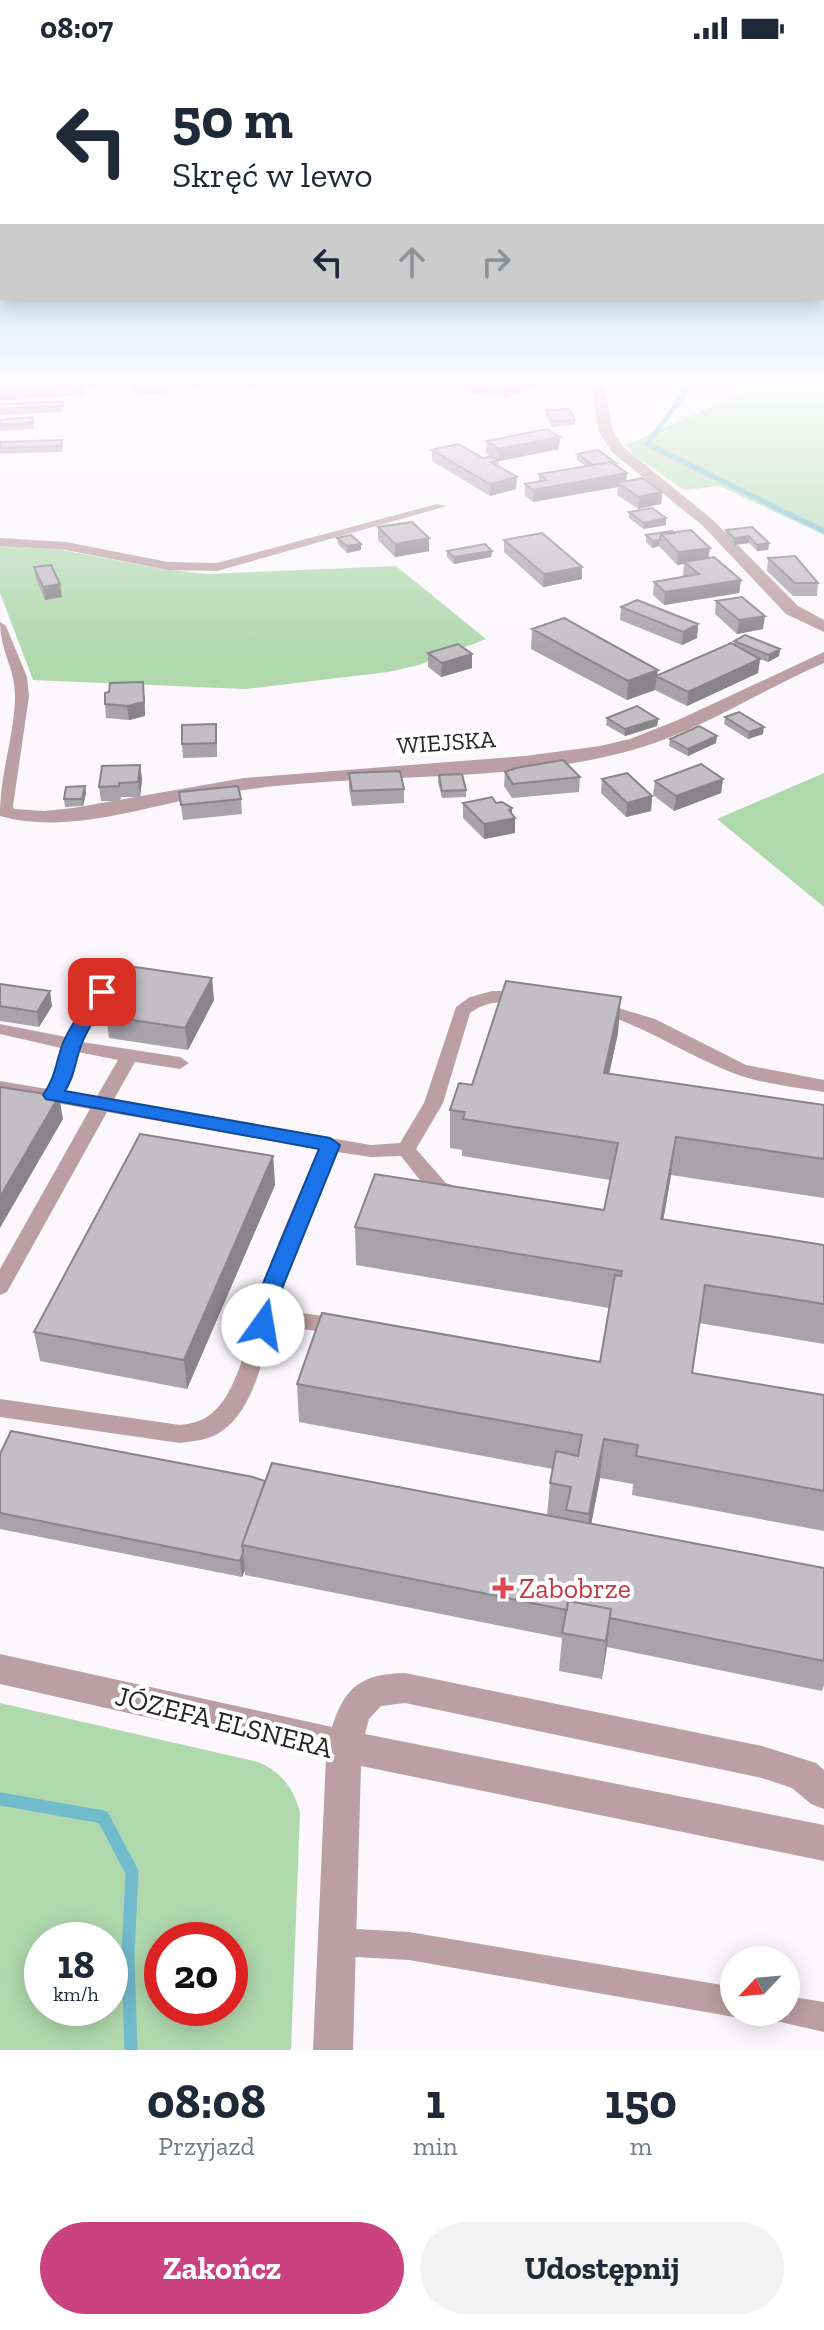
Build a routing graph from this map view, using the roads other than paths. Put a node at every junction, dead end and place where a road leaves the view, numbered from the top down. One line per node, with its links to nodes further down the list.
1 (645, 472): 7 (street)
2 (441, 506): 3 (lane)
3 (346, 531): 4 (lane); 5 (lane)
4 (0, 542)
5 (366, 543)
6 (0, 626): 9 (lane)
7 (824, 627)
8 (824, 657): 9 (street, WIEJSKA)
9 (7, 812)
10 (102, 992): 14 (lane)
11 (546, 999): 22 (lane)
12 (584, 1004): 17 (lane)
13 (0, 1029): 14 (lane)
14 (71, 1045): 15 (lane); 19 (lane)
15 (129, 1056): 16 (lane); 20 (lane)
16 (180, 1063)
17 (824, 1086)
18 (0, 1087): 19 (lane)
19 (52, 1095): 20 (lane)
20 (103, 1105): 21 (lane); 24 (lane)
21 (330, 1145): 22 (lane); 25 (lane)
22 (406, 1149): 23 (lane)
23 (476, 1197)
24 (0, 1287)
25 (263, 1325): 26 (lane); 27 (lane)
26 (361, 1330)
27 (0, 1408)
28 (0, 1669): 29 (street, JÓZEFA ELSNERA)
29 (344, 1746): 30 (street); 31 (street); 32 (street, JÓZEFA ELSNERA)
30 (824, 1792)
31 (824, 1843)
32 (338, 1942): 33 (lane); 36 (street, JÓZEFA ELSNERA)
33 (720, 2000)
34 (800, 2013): 35 (lane)
35 (824, 2017)
36 (333, 2050)

